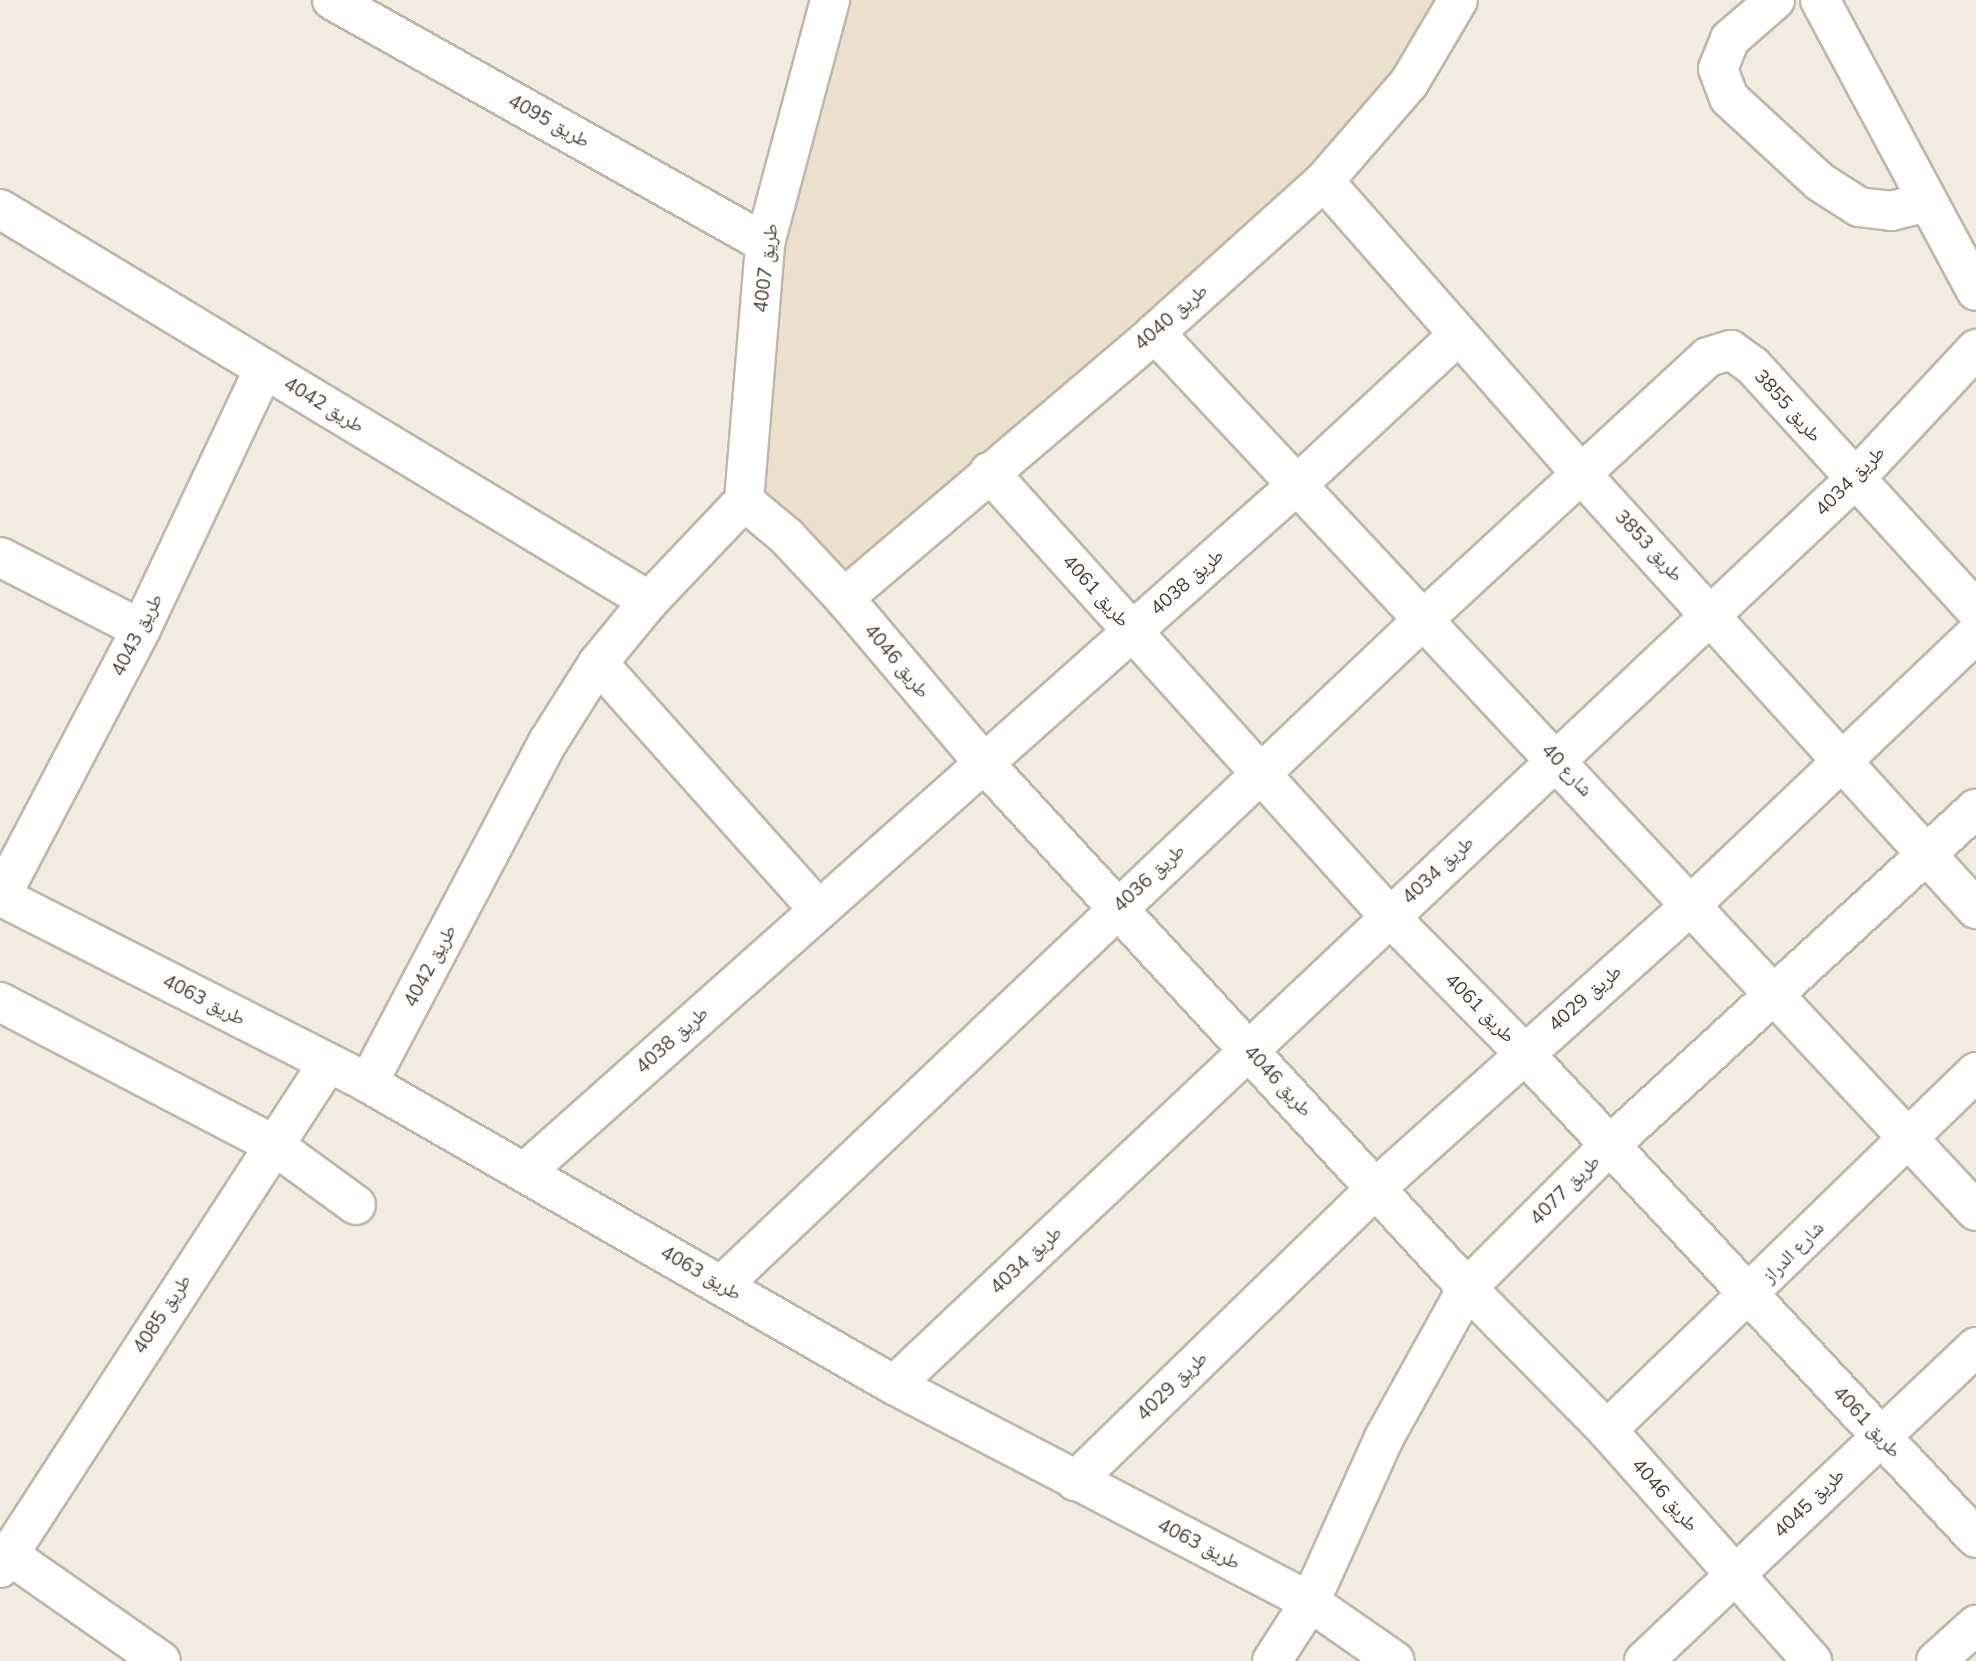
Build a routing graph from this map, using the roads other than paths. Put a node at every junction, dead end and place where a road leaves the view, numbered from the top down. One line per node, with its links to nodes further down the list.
1 (830, 0): 9 (street, طريق 4007)
2 (1458, 0): 6 (street, طريق 4040)
3 (1775, 0): 7 (street)
4 (1820, 0): 7 (street)
5 (348, 4): 9 (street, طريق 4095)
6 (1324, 181): 11 (street, طريق 4040); 12 (street, طريق 3853)
7 (1928, 202): 10 (street)
8 (0, 209): 14 (street, طريق 4042)
9 (765, 243): 19 (street, طريق 4007)
10 (1976, 291)
11 (1155, 332): 15 (street, طريق 4040); 18 (street, شارع 40)
12 (1458, 335): 16 (street, طريق 3853); 18 (street, طريق 4038)
13 (1976, 349): 17 (street, طريق 4034)
14 (264, 369): 22 (street, طريق 4042); 26 (street, طريق 4043)
15 (989, 472): 21 (street, طريق 4040); 27 (street, طريق 4061)
16 (1583, 476): 17 (street, طريق 3855); 23 (street, طريق 3853); 25 (street, طريق 4036)
17 (1854, 480): 23 (street, طريق 4034); 24 (street, طريق 3855)
18 (1299, 483): 25 (street, شارع 40); 27 (street, طريق 4038)
19 (744, 501): 21 (street, طريق 4046); 22 (street, طريق 4042)
20 (0, 557): 26 (street)
21 (844, 598): 31 (street, طريق 4046)
22 (649, 600): 29 (street, طريق 4042)
23 (1710, 611): 30 (street, طريق 4034); 32 (street, طريق 3853)
24 (1976, 611)
25 (1425, 618): 30 (street, شارع 40); 33 (street, طريق 4036)
26 (141, 629): 36 (street, طريق 4043)
27 (1131, 631): 31 (street, طريق 4038); 33 (street, طريق 4061)
28 (1976, 634): 32 (street, طريق 4029)
29 (597, 663): 39 (street); 48 (street, طريق 4042)
30 (1556, 759): 37 (street, شارع 40); 41 (street, طريق 4034)
31 (982, 761): 38 (street, طريق 4046); 39 (street, طريق 4038)
32 (1843, 761): 35 (street, طريق 3853); 37 (street, طريق 4029)
33 (1261, 774): 38 (street, طريق 4036); 41 (street, طريق 4061)
34 (1976, 809): 35 (street, طريق 4077)
35 (1927, 854): 40 (street, طريق 3853); 42 (street, طريق 4077)
36 (0, 896): 46 (street, طريق 4063)
37 (1692, 904): 42 (street, شارع 40); 45 (street, طريق 4029)
38 (1118, 908): 44 (street, طريق 4046); 56 (street, طريق 4036)
39 (818, 909): 52 (street, طريق 4038)
40 (1976, 909)
41 (1389, 916): 44 (street, طريق 4034); 45 (street, طريق 4061)
42 (1777, 995): 49 (street, شارع 40); 51 (street, طريق 4077)
43 (0, 1002): 50 (street)
44 (1248, 1049): 53 (street, طريق 4046); 60 (street, طريق 4034)
45 (1523, 1052): 51 (street, طريق 4061); 53 (street, طريق 4029)
46 (328, 1063): 48 (street, طريق 4063); 50 (street, طريق 4085)
47 (1976, 1072): 49 (street, شارع الدراز)
48 (368, 1083): 52 (street, طريق 4063)
49 (1909, 1137): 55 (street, شارع 40); 58 (street, شارع الدراز)
50 (271, 1143): 54 (street); 65 (street, طريق 4085)
51 (1609, 1146): 57 (street, طريق 4077); 58 (street, طريق 4061)
52 (526, 1171): 56 (street, طريق 4063)
53 (1376, 1188): 57 (street, طريق 4046); 63 (street, طريق 4029)
54 (356, 1205)
55 (1976, 1211)
56 (721, 1286): 60 (street, طريق 4063)
57 (1467, 1288): 61 (street, طريق 4046); 67 (street, طريق 4077)
58 (1749, 1295): 61 (street, شارع الدراز); 62 (street, طريق 4061)
59 (1976, 1347): 62 (street, طريق 4045)
60 (894, 1385): 63 (street, طريق 4063)
61 (1608, 1430): 66 (street, طريق 4046)
62 (1880, 1435): 64 (street, طريق 4061); 66 (street, طريق 4045)
63 (1075, 1481): 67 (street, طريق 4063)
64 (1976, 1538)
65 (4, 1562): 69 (street)
66 (1734, 1575): 72 (street, طريق 4045); 73 (street, طريق 4046)
67 (1310, 1602): 70 (street, طريق 4077); 71 (street, طريق 4063)
68 (1976, 1625): 74 (street)
69 (161, 1661)
70 (1272, 1661)
71 (1395, 1661)
72 (1644, 1661)
73 (1812, 1661)
74 (1937, 1661)

